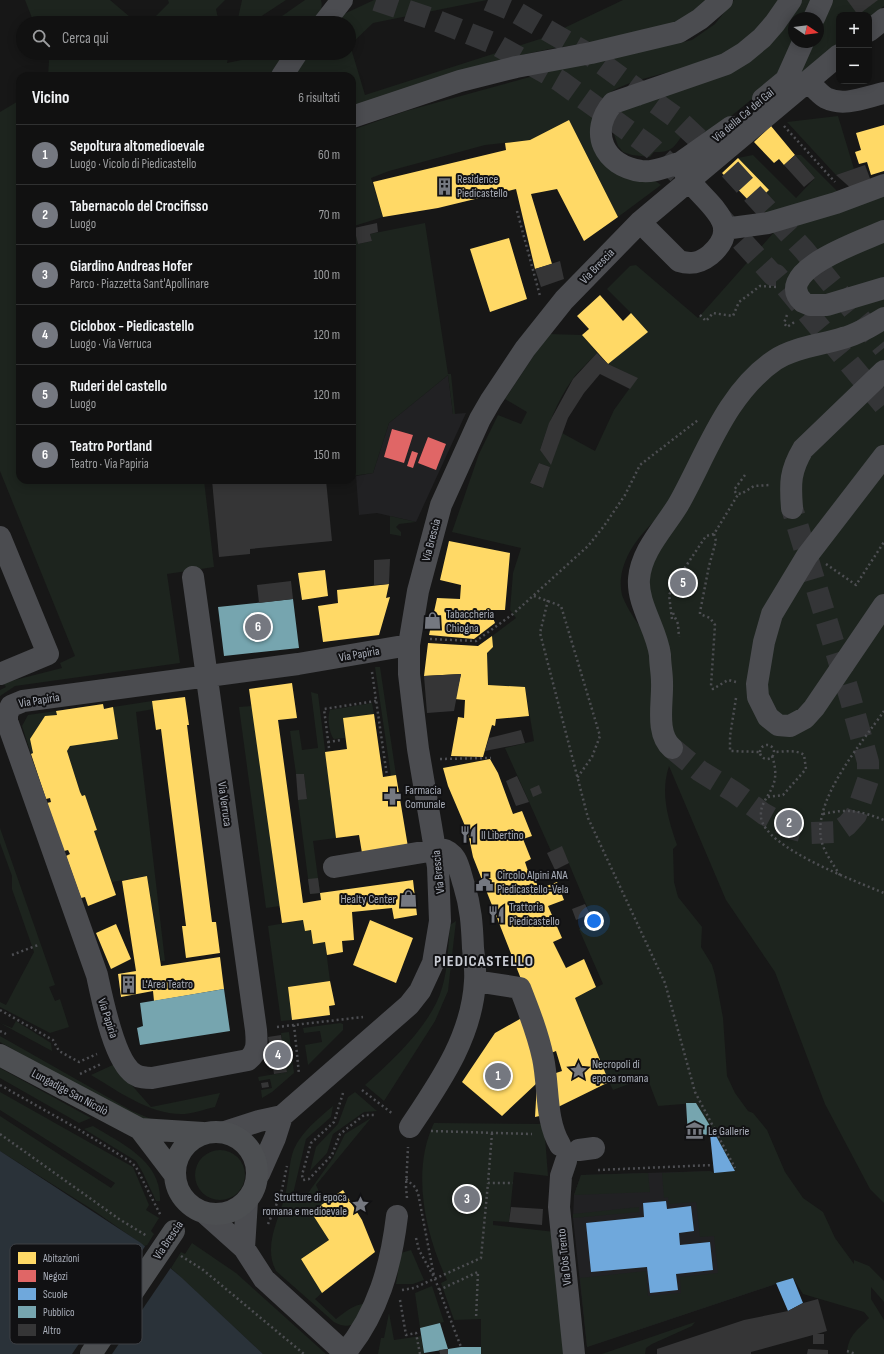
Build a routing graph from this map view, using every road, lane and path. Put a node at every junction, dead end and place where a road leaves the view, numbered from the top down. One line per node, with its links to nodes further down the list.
1 (342, 0): 6 (street)
2 (722, 0): 15 (street)
3 (791, 0): 17 (street, Via Brescia)
4 (822, 0): 5 (street)
5 (817, 12)
6 (329, 16)
7 (884, 19): 8 (street)
8 (872, 29)
9 (800, 48): 17 (street, Via della Ca' dei Gai)
10 (836, 58): 13 (street, Via Brescia)
11 (292, 60): 12 (street)
12 (285, 72)
13 (808, 81): 14 (street); 17 (street, Via Brescia)
14 (884, 93)
15 (356, 117)
16 (783, 126): 19 (path)
17 (685, 171): 21 (street, Via Brescia); 22 (street)
18 (884, 185): 19 (street)
19 (854, 197): 22 (street)
20 (517, 211): 26 (path)
21 (640, 222): 22 (street); 48 (street, Via Brescia)
22 (724, 229)
23 (884, 231): 25 (street)
24 (884, 288): 25 (street)
25 (796, 291): 27 (path)
26 (542, 301)
27 (700, 315)
28 (884, 318): 59 (street)
29 (884, 371): 35 (street)
30 (701, 417): 42 (path)
31 (884, 456): 44 (street)
32 (746, 474): 34 (path)
33 (773, 485): 34 (path)
34 (739, 493): 36 (path)
35 (792, 508)
36 (714, 534): 41 (path); 52 (path)
37 (0, 537): 50 (street)
38 (884, 542): 39 (path)
39 (822, 568)
40 (194, 577): 51 (street, Via Verruca)
41 (676, 581)
42 (534, 596): 43 (path); 47 (path)
43 (548, 600): 66 (path); 66 (path)
44 (884, 605)
45 (672, 610): 46 (path)
46 (678, 639)
47 (440, 640)
48 (410, 645): 51 (street, Via Papiria); 70 (street, Via Brescia)
49 (372, 672): 54 (path)
50 (0, 674)
51 (207, 677): 80 (street, Via Verruca); 82 (street, Via Papiria)
52 (737, 682)
53 (738, 691): 60 (path)
54 (376, 701): 57 (path); 65 (path)
55 (884, 712): 68 (path)
56 (341, 740): 57 (path)
57 (328, 742): 58 (path)
58 (329, 748)
59 (672, 748)
60 (760, 752): 61 (path); 62 (path)
61 (774, 752): 62 (path); 67 (path)
62 (772, 756): 67 (path)
63 (491, 758): 64 (path)
64 (436, 759)
65 (387, 776)
66 (577, 778): 101 (path)
67 (768, 797): 72 (path)
68 (822, 814): 69 (path); 72 (path)
69 (884, 820)
70 (436, 850): 71 (street); 76 (street); 91 (street, Via Brescia)
71 (334, 867)
72 (840, 875): 73 (path)
73 (884, 893)
74 (38, 945): 75 (path)
75 (12, 955)
76 (475, 981): 92 (street); 98 (street)
77 (0, 1010): 83 (path)
78 (362, 1021): 79 (path)
79 (294, 1025): 80 (path); 84 (path)
80 (266, 1028): 82 (street, Via Verruca)
81 (0, 1055): 93 (main road, Lungadige San Nicolò)
82 (113, 1058): 85 (path)
83 (79, 1062)
84 (299, 1070)
85 (83, 1072)
86 (0, 1085): 111 (path)
87 (362, 1090): 89 (path)
88 (343, 1093): 90 (path)
89 (381, 1106)
90 (374, 1115)
91 (282, 1116): 95 (street, Via Brescia); 103 (street)
92 (410, 1127): 105 (path)
93 (140, 1129): 95 (main road, Lungadige San Nicolò); 104 (main road, Lungadige San Nicolò)
94 (432, 1131): 96 (path)
95 (214, 1133): 103 (main road); 104 (main road)
96 (492, 1133): 98 (path); 106 (path)
97 (0, 1134): 114 (path)
98 (567, 1143): 130 (street, Via Dòs Trento)
99 (287, 1164): 112 (path)
100 (713, 1165): 102 (path)
101 (735, 1168)
102 (596, 1170)
103 (258, 1174): 108 (main road)
104 (175, 1175): 110 (main road)
105 (406, 1179): 109 (path); 118 (path)
106 (488, 1183): 107 (path); 118 (path)
107 (513, 1183)
108 (247, 1201): 110 (main road); 115 (street)
109 (402, 1209): 126 (street)
110 (199, 1210): 111 (main road, Via Brescia); 115 (street)
111 (169, 1226): 117 (main road, Via Brescia, bridge)
112 (268, 1226)
113 (414, 1232): 118 (path)
114 (151, 1238)
115 (244, 1248): 126 (street)
116 (177, 1254): 128 (path)
117 (142, 1270)
118 (435, 1279): 119 (path); 120 (path)
119 (439, 1290): 122 (path); 124 (path)
120 (398, 1291)
121 (400, 1298): 129 (path)
122 (476, 1319)
123 (97, 1344): 127 (main road, Via Brescia, bridge)
124 (461, 1347)
125 (847, 1351): 131 (path)
126 (346, 1353)
127 (91, 1354)
128 (304, 1354)
129 (420, 1354)
130 (574, 1354)
131 (856, 1354)

